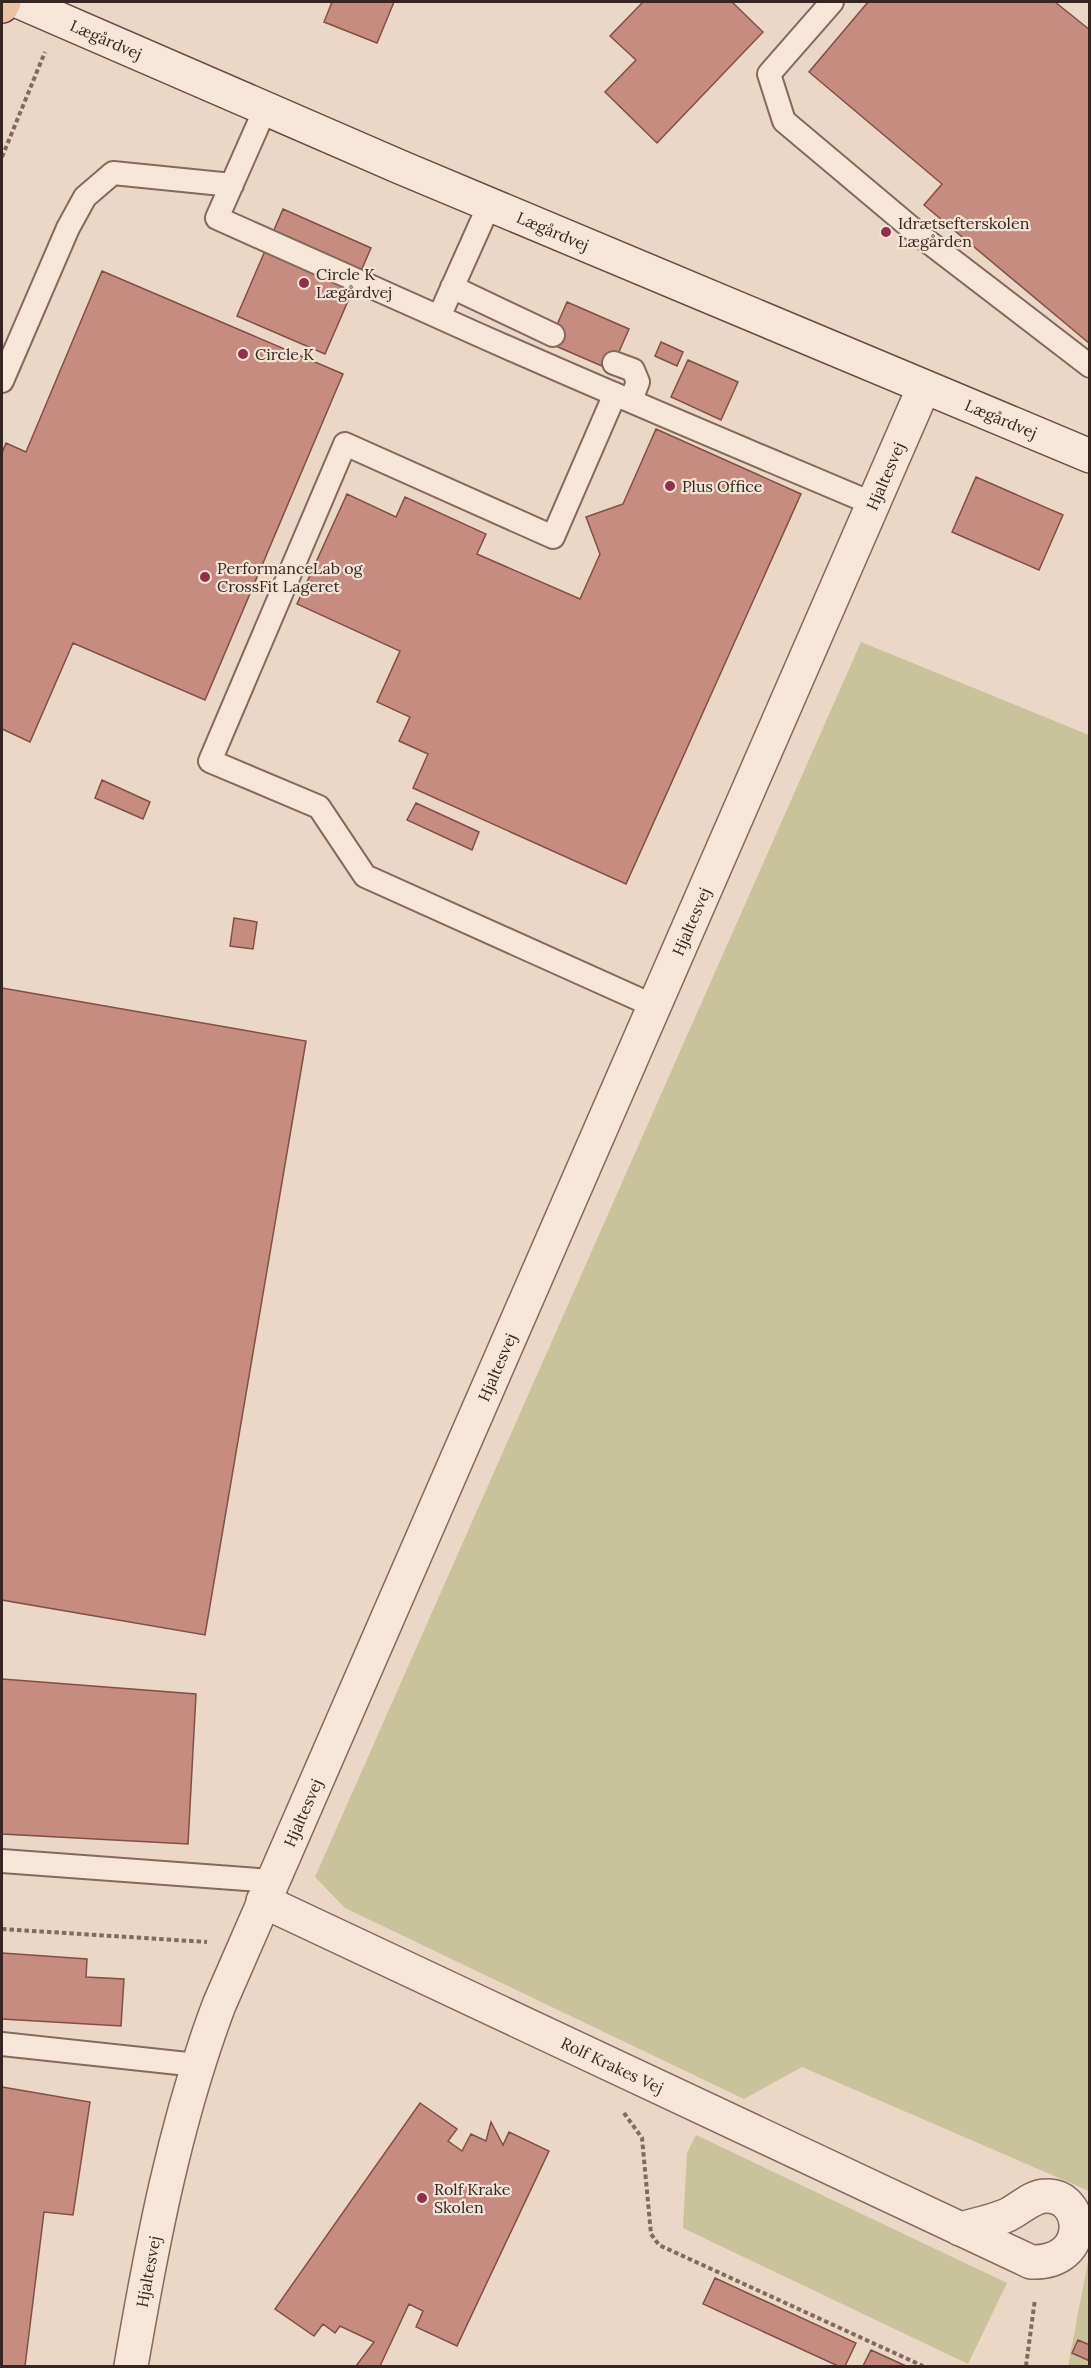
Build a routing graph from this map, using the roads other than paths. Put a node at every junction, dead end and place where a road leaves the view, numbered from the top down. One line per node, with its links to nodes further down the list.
1 (4, 2): 4 (main road)
2 (20, 2): 5 (street, Lægårdvej)
3 (832, 2): 12 (lane)
4 (2, 6)
5 (266, 107): 6 (lane); 7 (street, Lægårdvej)
6 (232, 186): 9 (lane); 13 (lane)
7 (490, 203): 8 (lane); 14 (street, Lægårdvej)
8 (452, 286): 9 (lane); 10 (lane)
9 (439, 318): 15 (lane)
10 (553, 335)
11 (614, 363): 15 (lane)
12 (1089, 366)
13 (2, 381)
14 (924, 387): 16 (street, Lægårdvej); 17 (street, Hjaltesvej)
15 (623, 397): 17 (lane); 18 (lane)
16 (1089, 456)
17 (872, 503): 18 (street, Hjaltesvej)
18 (654, 1006): 20 (street, Hjaltesvej)
19 (2, 1861): 20 (lane)
20 (268, 1891): 22 (street, Hjaltesvej); 23 (street, Rolf Krakes Vej)
21 (2, 2044): 22 (lane)
22 (197, 2065): 24 (street, Hjaltesvej)
23 (960, 2229): 23 (street, Rolf Krakes Vej)
24 (131, 2367)

